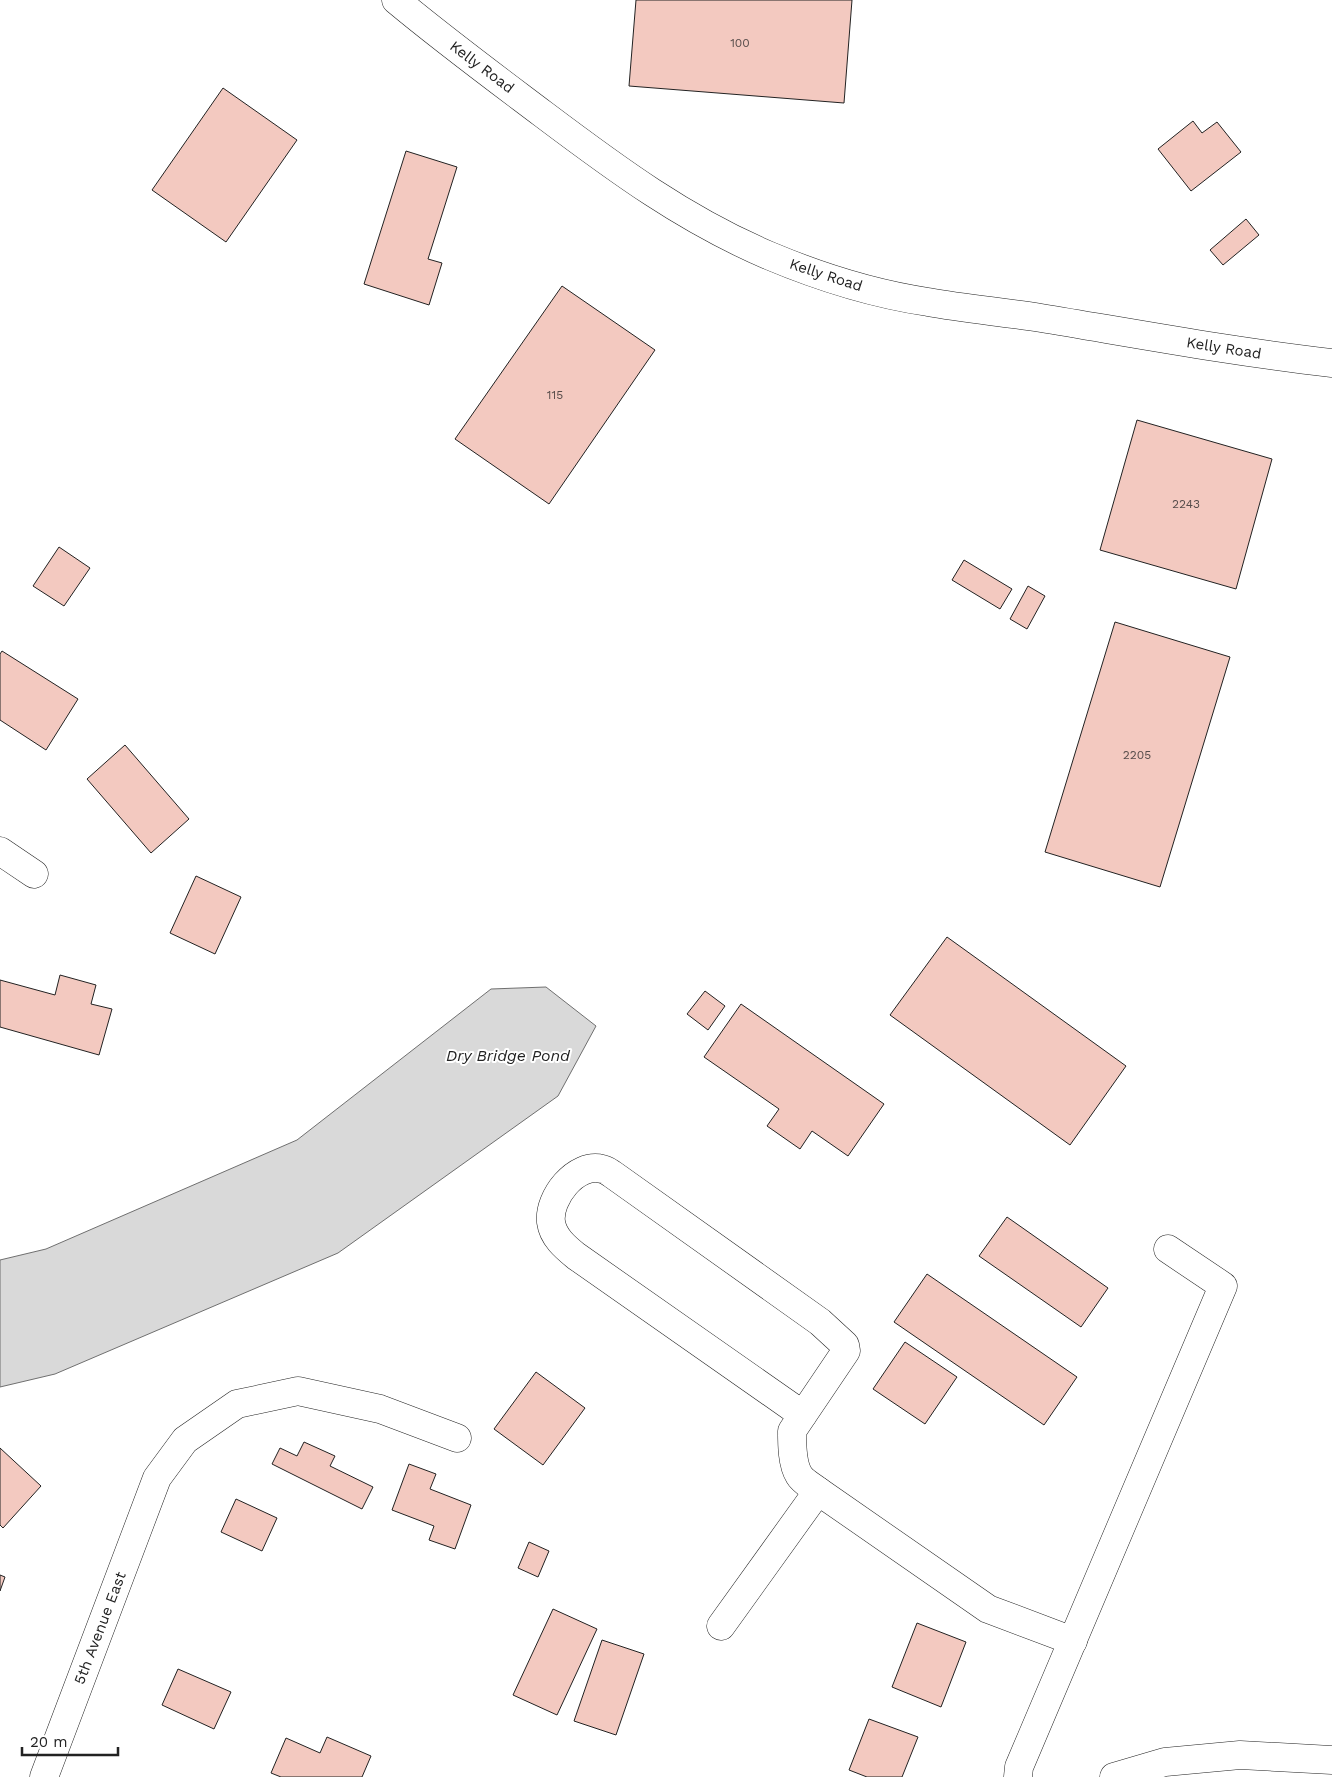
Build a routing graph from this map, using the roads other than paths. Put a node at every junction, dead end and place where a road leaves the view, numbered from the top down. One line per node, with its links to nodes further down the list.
1 (396, 0): 2 (street, Kelly Road)
2 (1332, 363)
3 (0, 851): 4 (street)
4 (34, 874)
5 (1168, 1249): 10 (street)
6 (803, 1415): 6 (street); 8 (street)
7 (457, 1438): 12 (street, 5th Avenue East)
8 (818, 1490): 9 (street); 10 (street)
9 (721, 1626)
10 (1074, 1641): 13 (street)
11 (1332, 1760): 14 (street)
12 (44, 1777)
13 (1018, 1777)
14 (1114, 1777)

